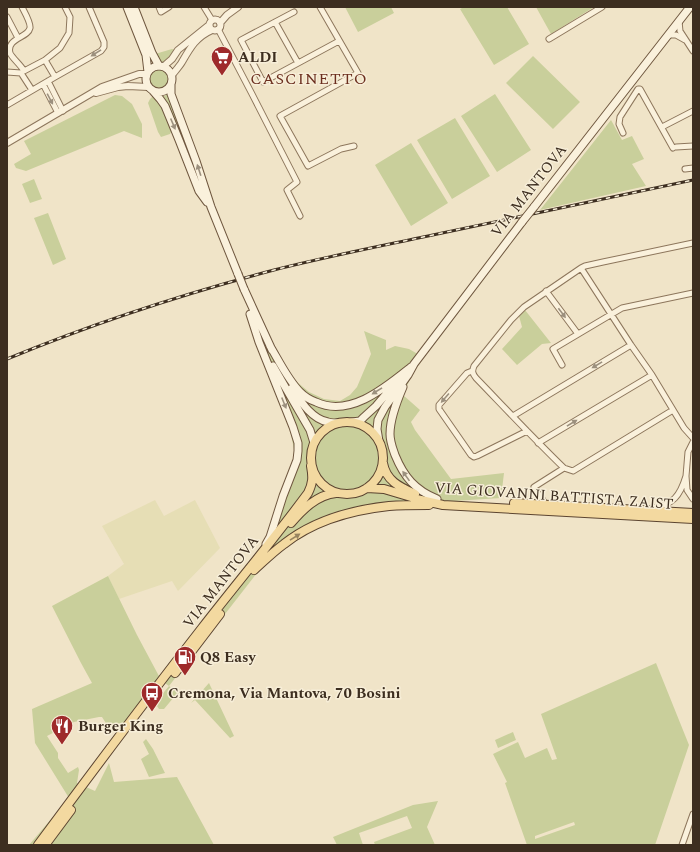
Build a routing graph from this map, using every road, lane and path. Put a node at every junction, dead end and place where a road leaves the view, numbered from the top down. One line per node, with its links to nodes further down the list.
1 (22, 7): 19 (street)
2 (64, 7): 24 (street)
3 (89, 7): 31 (street, one-way to 31)
4 (127, 7): 29 (main road)
5 (134, 7): 26 (main road)
6 (159, 7): 7 (street)
7 (170, 7)
8 (204, 7): 17 (street)
9 (238, 7): 17 (street)
10 (320, 7): 21 (street)
11 (602, 7): 20 (street)
12 (690, 7): 15 (main road, VIA MANTOVA)
13 (294, 12): 16 (street)
14 (7, 17): 19 (street)
15 (679, 21): 18 (main road, VIA MANTOVA); 22 (street)
16 (275, 22): 25 (street); 25 (street)
17 (215, 24): 26 (street); 30 (street); 49 (street)
18 (668, 35): 22 (street); 61 (main road, VIA MANTOVA, bridge)
19 (18, 38): 28 (street)
20 (549, 39)
21 (339, 41): 25 (street); 44 (street)
22 (688, 44): 23 (street)
23 (693, 50)
24 (45, 60): 28 (street); 31 (street)
25 (298, 63)
26 (162, 66): 29 (main road); 30 (main road)
27 (7, 72): 28 (street)
28 (22, 72): 36 (street)
29 (148, 73): 35 (main road); 37 (street)
30 (172, 75): 34 (main road)
31 (55, 77): 32 (street)
32 (48, 81): 33 (street); 40 (street)
33 (43, 84): 36 (street); 40 (street, one-way to 40)
34 (171, 85): 35 (main road); 48 (main road, one-way to 34)
35 (151, 89): 37 (street); 48 (main road, one-way to 48)
36 (32, 90): 38 (street)
37 (87, 96): 40 (street)
38 (7, 105)
39 (693, 111): 41 (street)
40 (60, 112): 43 (street)
41 (662, 127): 42 (street); 45 (street)
42 (623, 133)
43 (7, 143)
44 (354, 146)
45 (693, 146)
46 (693, 168): 47 (street)
47 (685, 170)
48 (211, 208): 52 (main road, bridge)
49 (300, 216)
50 (693, 243): 51 (street)
51 (581, 268): 53 (street); 56 (street)
52 (244, 289): 55 (main road); 59 (main road)
53 (546, 291): 57 (street, one-way to 57); 62 (street)
54 (693, 293): 56 (street)
55 (250, 314): 72 (main road); 86 (main road, one-way to 86)
56 (611, 314): 57 (street); 58 (street)
57 (578, 334): 60 (street)
58 (631, 345): 63 (street); 65 (street, one-way to 65)
59 (270, 346): 61 (main road, one-way to 59); 67 (main road)
60 (562, 365)
61 (410, 369): 66 (main road); 70 (main road); 81 (main road, one-way to 61)
62 (472, 371): 65 (street); 68 (street, one-way to 68)
63 (652, 375): 64 (street); 73 (street, one-way to 63)
64 (673, 410): 69 (street); 76 (street)
65 (513, 416): 68 (street)
66 (352, 422): 67 (main road); 70 (main road)
67 (340, 423): 72 (main road)
68 (527, 431): 73 (street)
69 (693, 438)
70 (379, 441): 74 (main road)
71 (693, 442): 77 (street)
72 (314, 443): 75 (main road)
73 (538, 443): 76 (street)
74 (383, 463): 78 (main road); 81 (main road, VIA GIOVANNI BATTISTA ZAIST)
75 (311, 466): 79 (main road); 86 (main road, VIA MANTOVA)
76 (564, 468): 82 (street)
77 (686, 476): 80 (street); 83 (street)
78 (367, 488): 79 (main road); 81 (main road, VIA GIOVANNI BATTISTA ZAIST)
79 (336, 493): 86 (main road, VIA MANTOVA)
80 (693, 499)
81 (440, 502): 82 (main road, VIA GIOVANNI BATTISTA ZAIST); 85 (main road, VIA GIOVANNI BATTISTA ZAIST); 86 (main road, one-way to 81)
82 (546, 505): 83 (main road, VIA GIOVANNI BATTISTA ZAIST)
83 (634, 510): 84 (main road, VIA GIOVANNI BATTISTA ZAIST)
84 (693, 513)
85 (693, 519)
86 (253, 568): 88 (main road, VIA MANTOVA); 88 (main road, VIA MANTOVA)
87 (693, 814): 89 (street)
88 (42, 844)
89 (682, 845)

